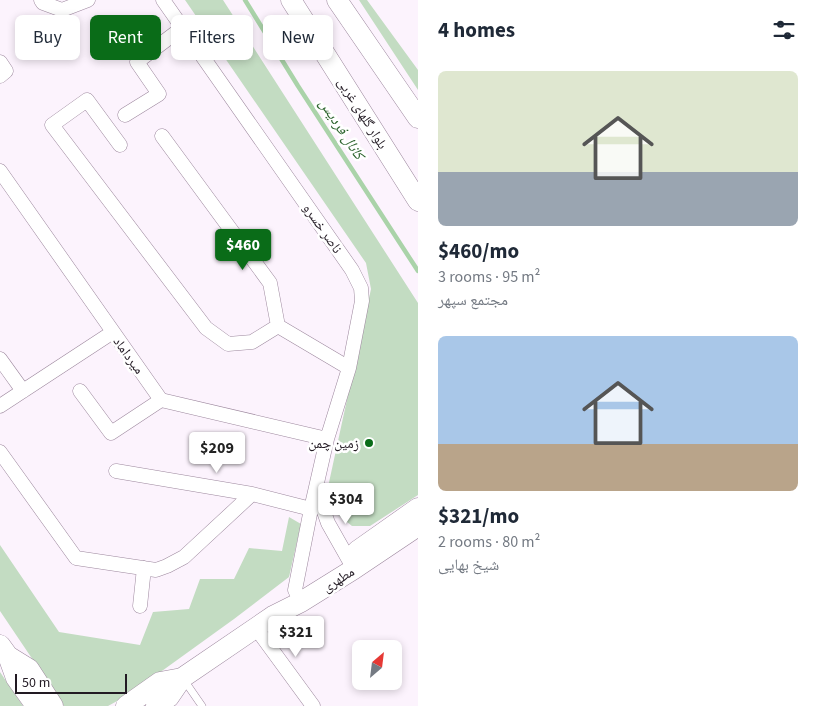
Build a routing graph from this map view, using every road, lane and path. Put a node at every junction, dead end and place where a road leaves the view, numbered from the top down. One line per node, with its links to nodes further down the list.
1 (41, 0): 2 (street)
2 (88, 0)
3 (164, 0): 6 (street, ناصر خسرو)
4 (291, 0): 16 (main road, بلوار گلهای غربی)
5 (337, 0): 12 (main road)
6 (174, 15)
7 (171, 36): 11 (street)
8 (204, 60): 20 (street, ناصر خسرو)
9 (0, 62): 10 (street)
10 (0, 76)
11 (126, 115)
12 (418, 118)
13 (162, 136): 17 (street)
14 (120, 145): 17 (street)
15 (1, 176): 18 (street, میرداماد)
16 (418, 201)
17 (278, 326): 20 (street)
18 (113, 332): 21 (street); 23 (street, میرداماد)
19 (0, 360): 21 (street)
20 (349, 368): 25 (street, ناصر خسرو)
21 (23, 391): 24 (street)
22 (80, 391): 23 (street)
23 (161, 400): 25 (street)
24 (0, 406)
25 (327, 439): 28 (street, ناصر خسرو)
26 (0, 452): 34 (street)
27 (116, 472): 29 (street)
28 (316, 489): 31 (street, ناصر خسرو); 33 (street)
29 (252, 494): 31 (street); 34 (street)
30 (418, 508): 33 (main road)
31 (311, 509): 35 (street, ناصر خسرو)
32 (418, 526): 33 (main road, مطهری)
33 (350, 564): 35 (main road, مطهری)
34 (144, 568): 36 (street)
35 (298, 596): 37 (main road, مطهری)
36 (140, 606)
37 (256, 628): 39 (main road, مطهری); 45 (street)
38 (4, 650): 40 (main road); 41 (main road)
39 (182, 678): 42 (main road, مطهری); 43 (main road, مطهری); 44 (lane)
40 (36, 706)
41 (53, 706)
42 (126, 706)
43 (156, 706)
44 (202, 706)
45 (313, 706)

